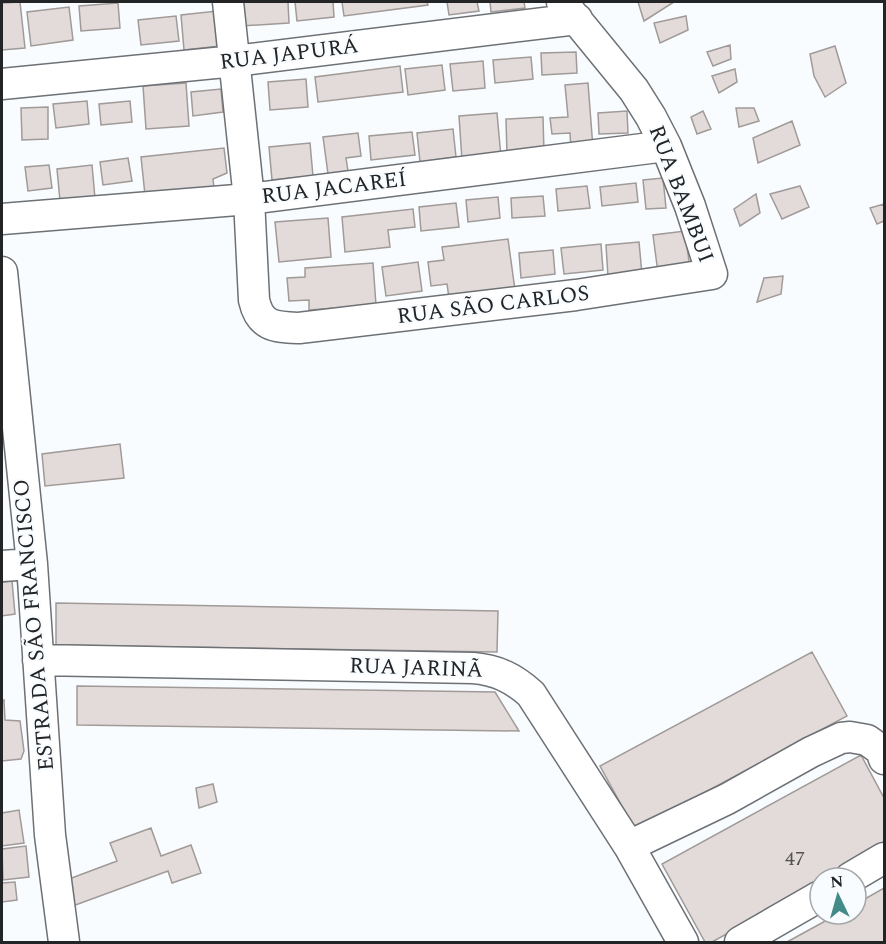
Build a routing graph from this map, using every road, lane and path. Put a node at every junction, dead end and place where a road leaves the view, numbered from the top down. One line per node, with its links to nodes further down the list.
1 (228, 2): 3 (street)
2 (569, 10): 3 (street, RUA JAPURÁ); 5 (street, RUA BAMBUI)
3 (235, 61): 4 (street, RUA JAPURÁ); 6 (street)
4 (2, 84)
5 (666, 146): 6 (street, RUA JACAREÍ); 9 (street, RUA BAMBUI)
6 (249, 199): 7 (street, RUA JACAREÍ); 9 (street, RUA SÃO CARLOS)
7 (2, 219)
8 (2, 272): 10 (street, ESTRADA SÃO FRANCISCO)
9 (712, 274)
10 (32, 564): 11 (street); 12 (street, ESTRADA SÃO FRANCISCO)
11 (2, 566)
12 (38, 660): 14 (street, RUA JARINÃ); 18 (street, ESTRADA SÃO FRANCISCO)
13 (876, 749): 14 (street)
14 (629, 846): 19 (street, RUA JARINÃ)
15 (885, 858): 16 (street)
16 (868, 868)
17 (808, 903): 20 (street)
18 (64, 942)
19 (683, 942)
20 (740, 942)

